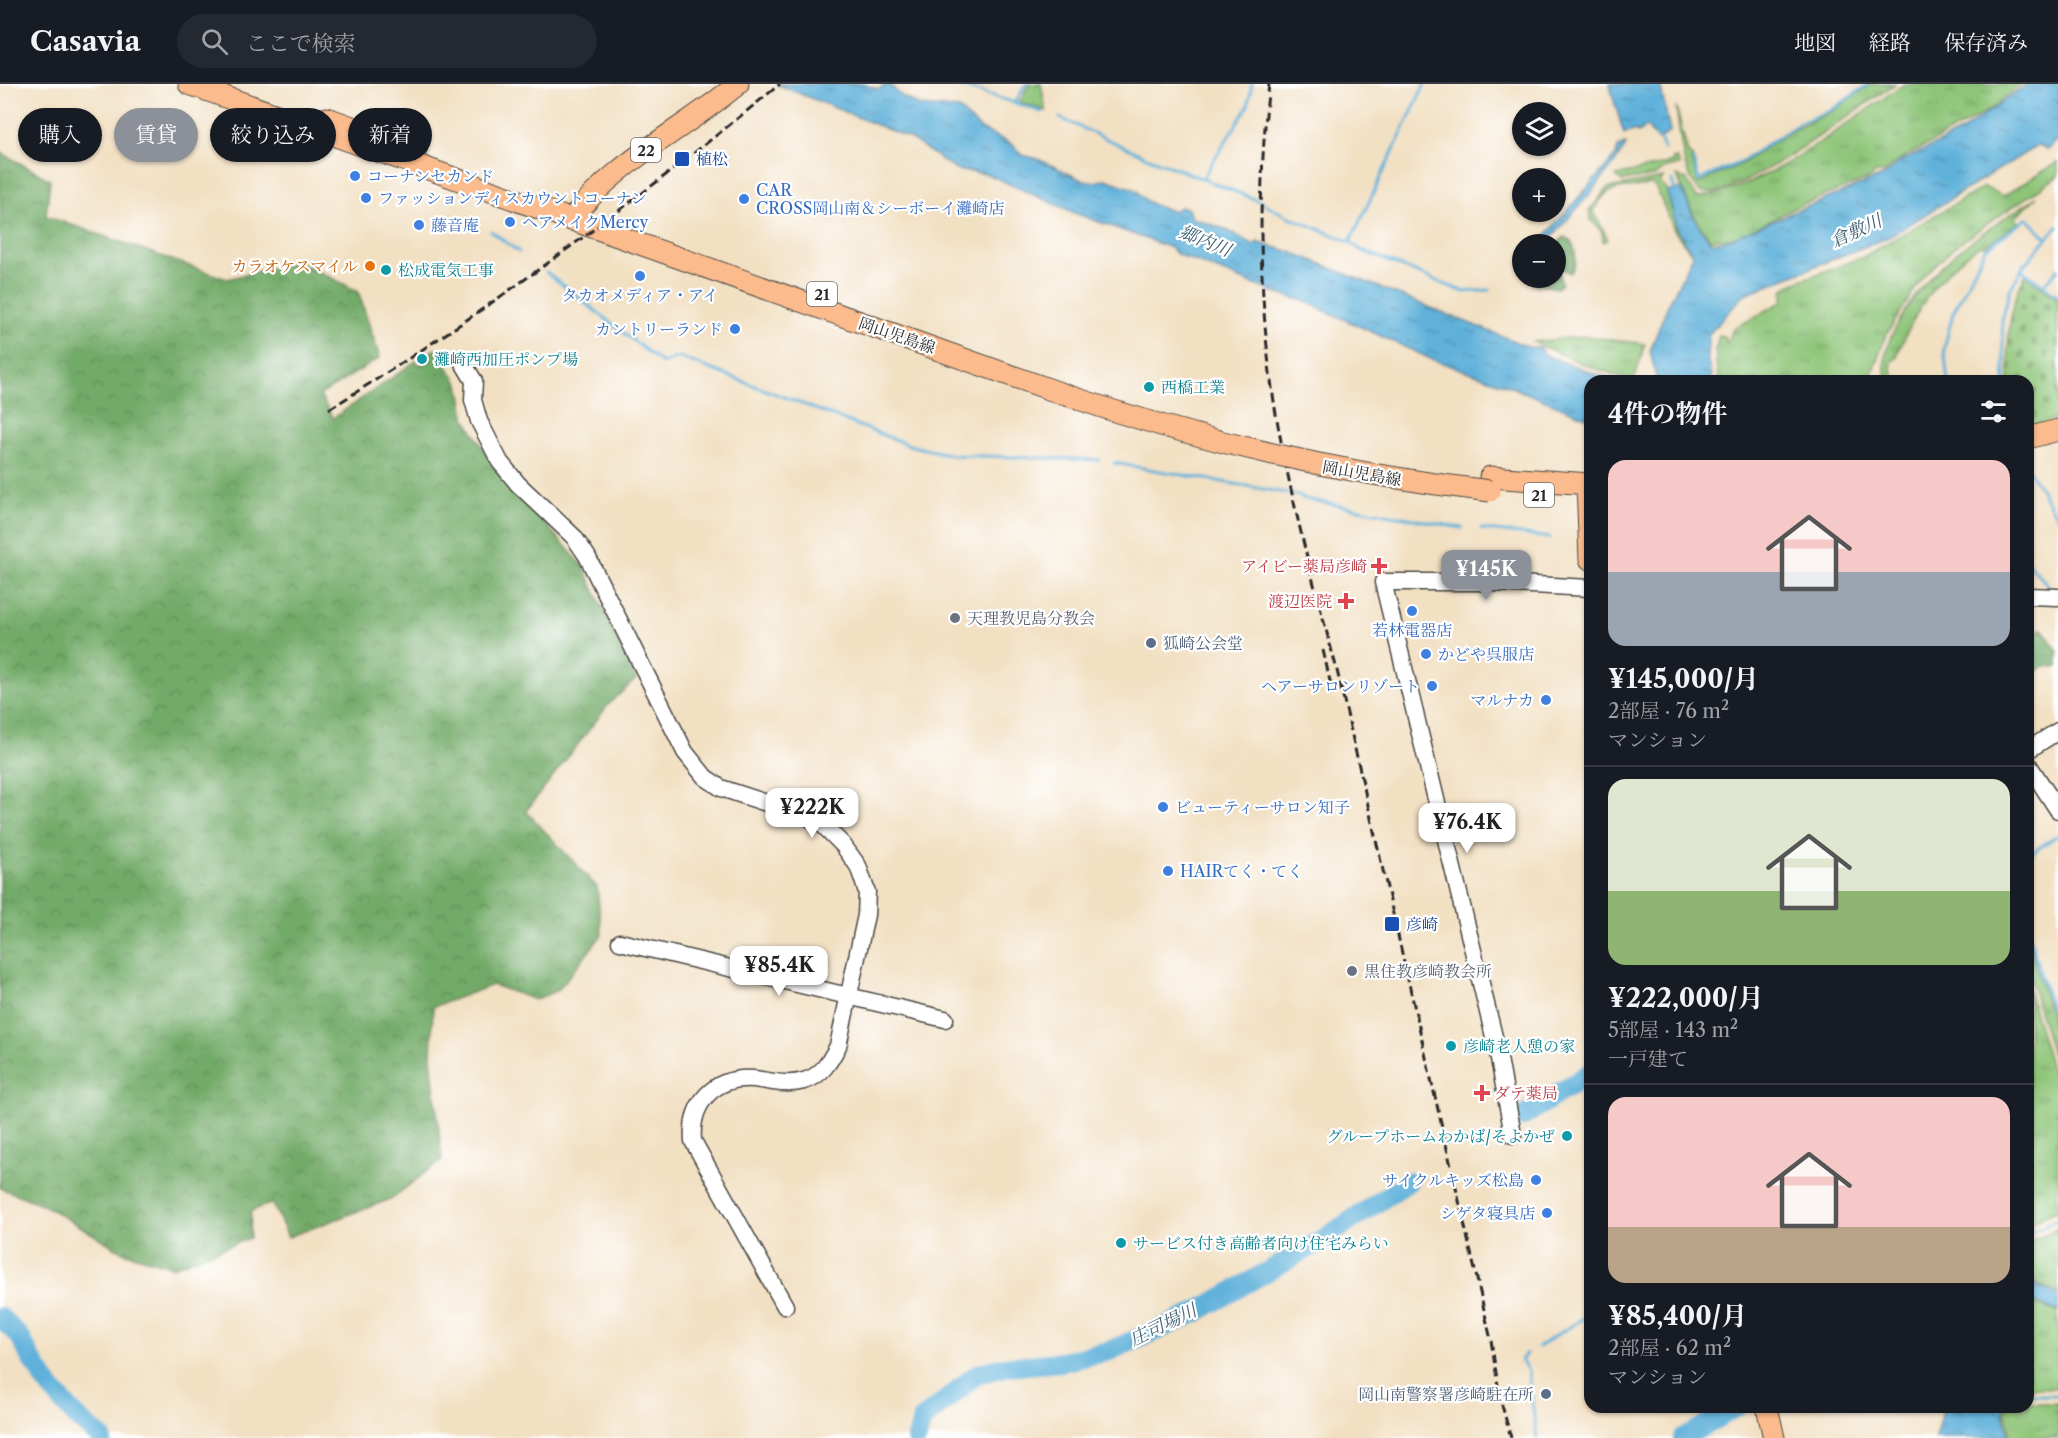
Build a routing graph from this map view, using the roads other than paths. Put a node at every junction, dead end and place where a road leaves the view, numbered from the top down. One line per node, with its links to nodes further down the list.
1 (189, 84): 5 (main road, 岡山児島線 / 21)
2 (232, 84): 4 (main road, 岡山児島線 / 21)
3 (734, 87): 7 (main road, 22)
4 (348, 133)
5 (348, 135)
6 (428, 162): 7 (main road, 岡山児島線 / 21)
7 (575, 214): 13 (main road, 岡山児島線 / 21, bridge)
8 (462, 361): 22 (street)
9 (2058, 430): 10 (main road)
10 (2034, 436)
11 (2058, 443): 12 (main road)
12 (2034, 449)
13 (1584, 491)
14 (1584, 588): 24 (street)
15 (2034, 596): 16 (street)
16 (2058, 597)
17 (2058, 731): 18 (street)
18 (2034, 746)
19 (2034, 773): 20 (street)
20 (2058, 810)
21 (620, 942): 22 (street)
22 (849, 996): 23 (street); 25 (street)
23 (945, 1019)
24 (1513, 1135)
25 (785, 1306)
26 (1768, 1413): 27 (main road)
27 (1774, 1438)

